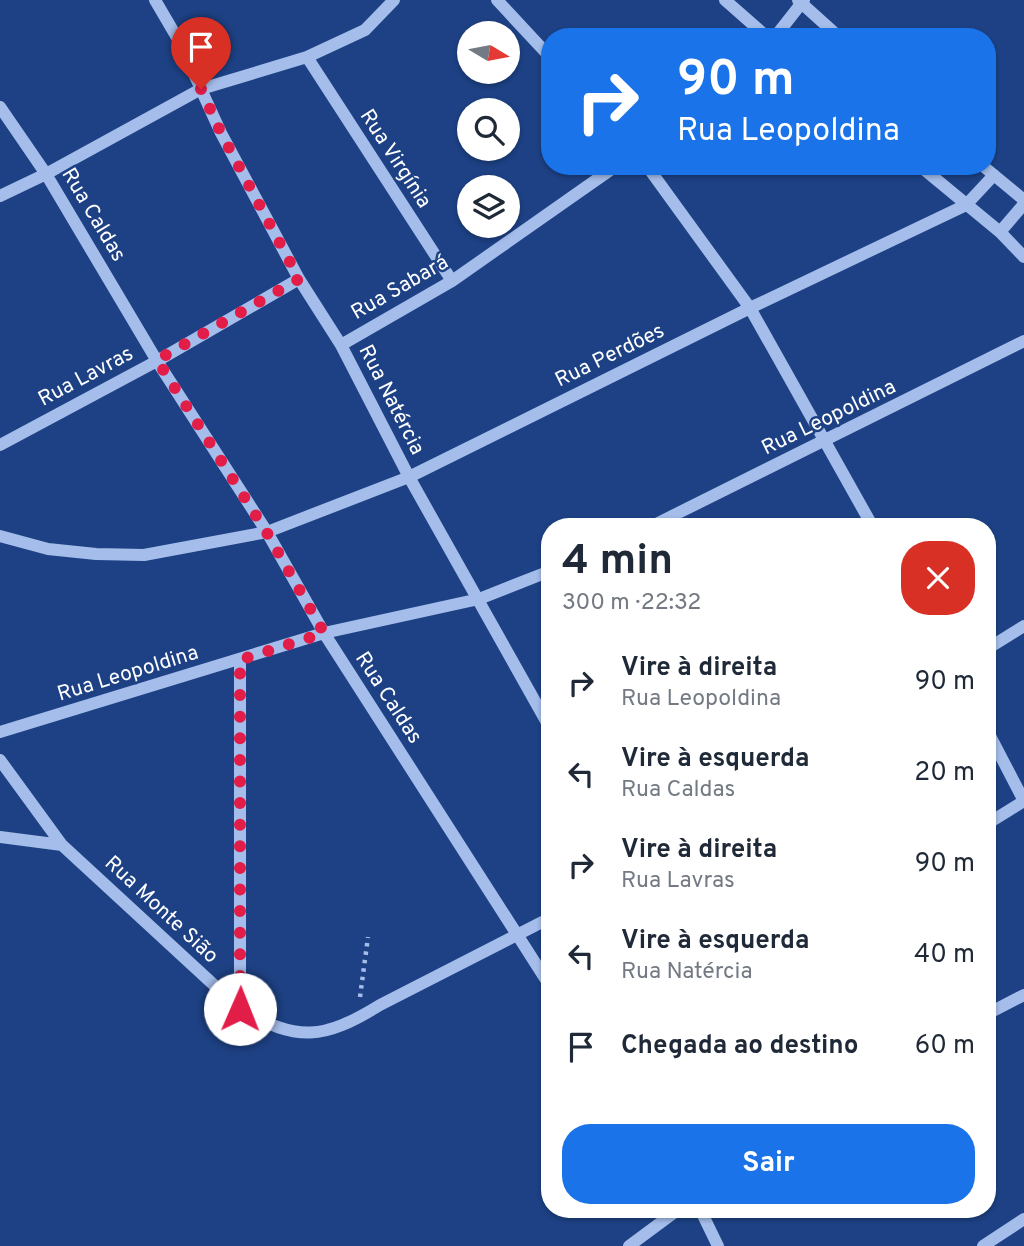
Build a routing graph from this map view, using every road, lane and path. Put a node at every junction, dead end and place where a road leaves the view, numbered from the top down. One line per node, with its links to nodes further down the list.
1 (155, 0): 11 (street, Rua Natércia)
2 (394, 0): 10 (street)
3 (498, 0): 9 (street)
4 (725, 0): 6 (street)
5 (801, 1): 7 (street); 8 (street)
6 (757, 28)
7 (782, 28)
8 (830, 28)
9 (541, 47)
10 (307, 57): 11 (street); 24 (street, Rua Virgínia)
11 (201, 89): 13 (street); 23 (street, Rua Natércia)
12 (0, 107): 13 (street, Rua Caldas)
13 (46, 174): 18 (street); 28 (street, Rua Caldas)
14 (603, 175): 24 (street, Rua Sabará)
15 (654, 175): 25 (street)
16 (931, 175): 20 (street)
17 (994, 176): 19 (street); 20 (street)
18 (0, 196)
19 (1024, 202): 21 (street)
20 (966, 205): 21 (street); 25 (street, Rua Perdões)
21 (1000, 232): 22 (street)
22 (1024, 257)
23 (299, 279): 27 (street, Rua Natércia); 28 (street, Rua Lavras)
24 (452, 281): 27 (street, Rua Sabará)
25 (750, 308): 29 (street); 31 (street, Rua Perdões)
26 (1024, 341): 29 (street, Rua Leopoldina)
27 (341, 345): 31 (street, Rua Natércia)
28 (157, 360): 30 (street, Rua Lavras); 34 (street, Rua Caldas)
29 (824, 442): 32 (street, Rua Leopoldina); 33 (street)
30 (0, 445)
31 (410, 477): 34 (street, Rua Perdões); 37 (street, Rua Natércia)
32 (668, 518)
33 (868, 518)
34 (267, 533): 35 (street, Rua Perdões); 39 (street, Rua Caldas)
35 (0, 536)
36 (541, 575): 37 (street, Rua Leopoldina)
37 (479, 599): 39 (street, Rua Leopoldina); 42 (street, Rua Natércia)
38 (1024, 626): 40 (street)
39 (324, 633): 41 (street, Rua Leopoldina); 51 (street, Rua Caldas)
40 (996, 643)
41 (240, 660): 43 (street, Rua Leopoldina); 55 (street)
42 (541, 712)
43 (0, 732)
44 (996, 747): 46 (street)
45 (0, 760): 49 (street, Rua Monte Sião)
46 (1024, 801): 47 (street)
47 (996, 818)
48 (0, 837): 49 (street)
49 (62, 845): 55 (street, Rua Monte Sião)
50 (541, 923): 51 (street, Rua Monte Sião)
51 (518, 936): 53 (street, Rua Caldas); 57 (street, Rua Monte Sião)
52 (368, 937): 57 (path)
53 (541, 972)
54 (1024, 995): 56 (street)
55 (240, 1009): 57 (street, Rua Monte Sião)
56 (996, 1009)
57 (357, 1019)
58 (668, 1218): 61 (street)
59 (704, 1218): 62 (street)
60 (1024, 1219): 63 (street)
61 (629, 1246)
62 (718, 1246)
63 (983, 1246)

